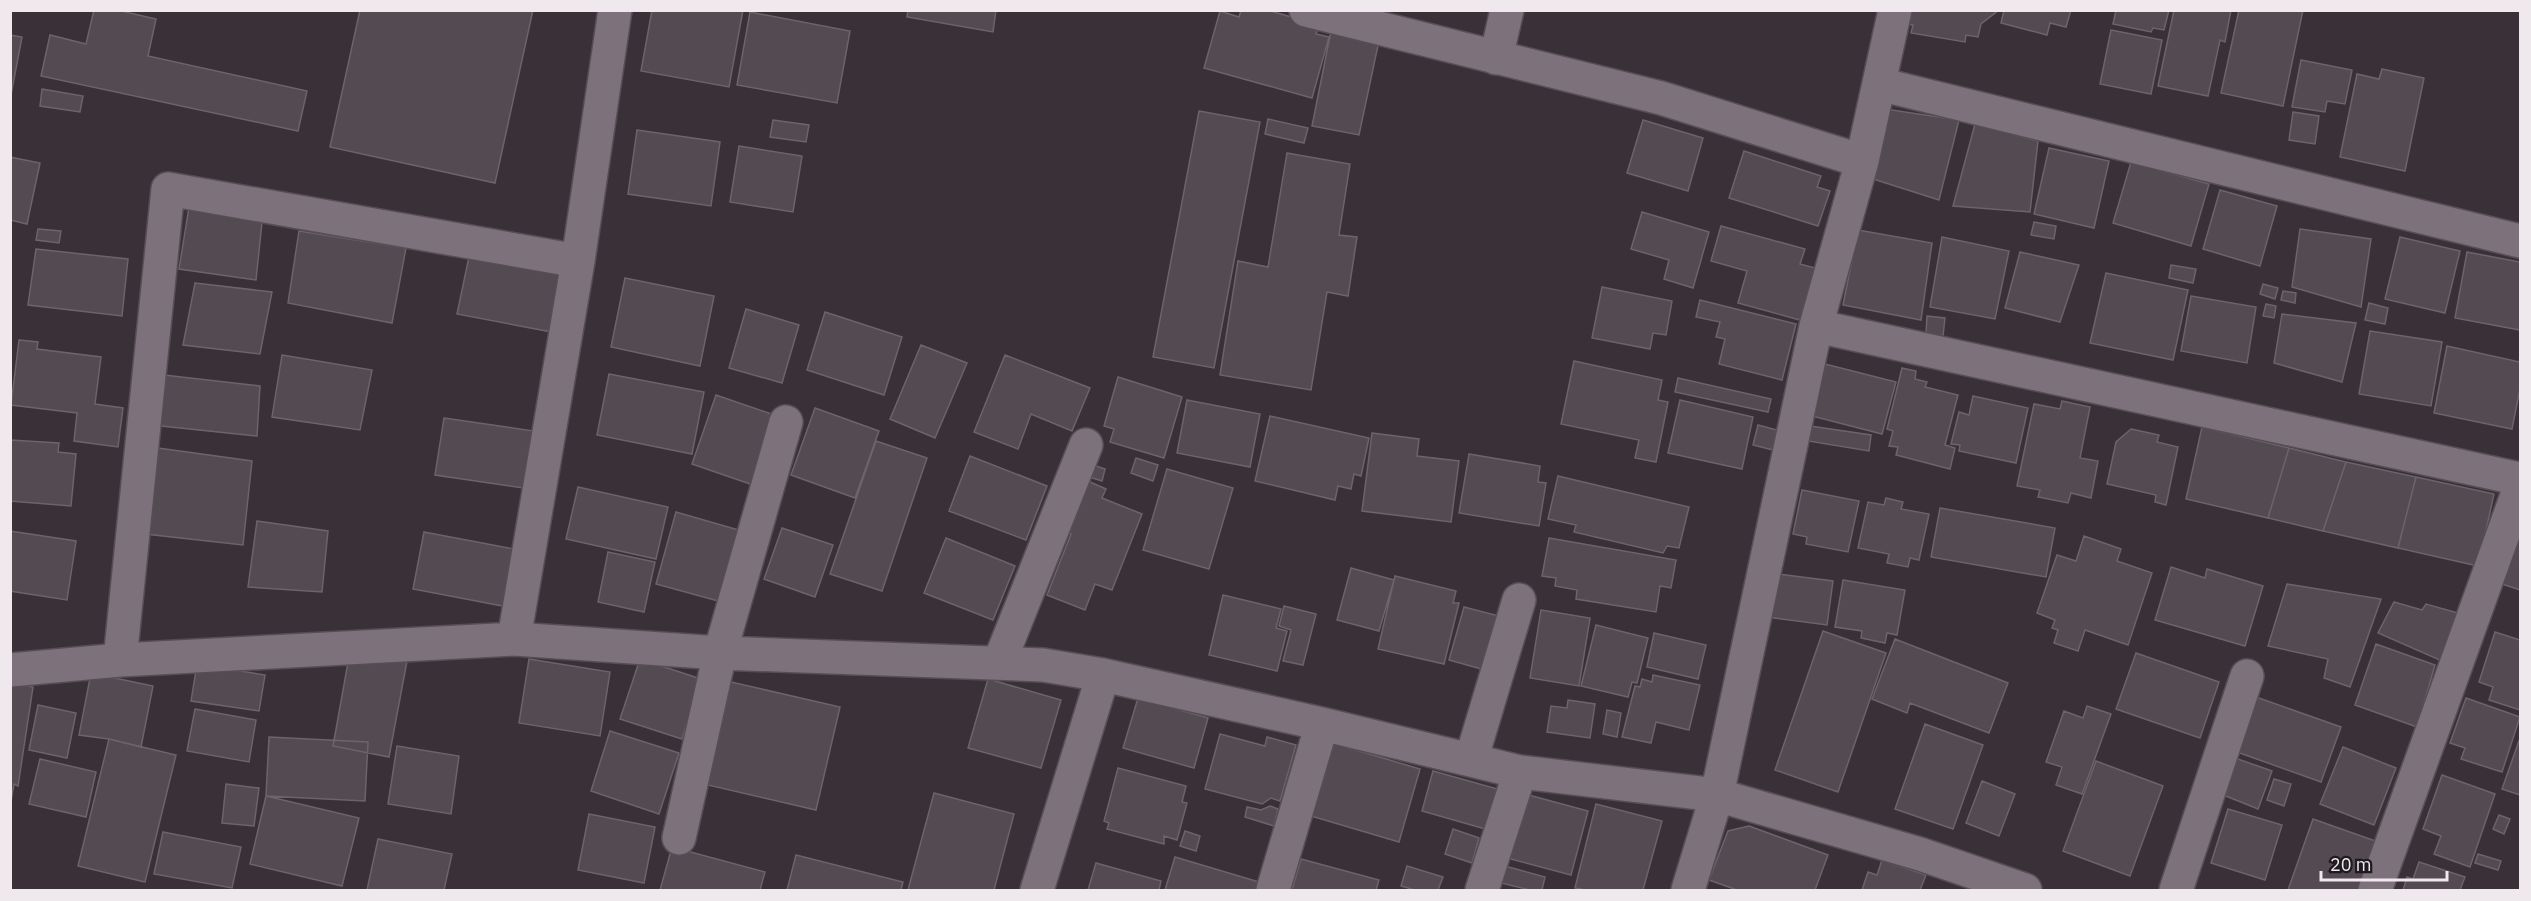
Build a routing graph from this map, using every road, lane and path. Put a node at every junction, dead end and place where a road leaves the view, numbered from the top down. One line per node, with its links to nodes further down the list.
1 (615, 10): 10 (street)
2 (1306, 10): 5 (street)
3 (1507, 10): 6 (street)
4 (1895, 10): 7 (street)
5 (1347, 15): 6 (street)
6 (1496, 58): 8 (street)
7 (1879, 84): 8 (street); 9 (street)
8 (1862, 161): 11 (street)
9 (2520, 241)
10 (578, 261): 17 (street); 19 (street)
11 (1816, 326): 14 (street); 27 (street)
12 (786, 422): 18 (street)
13 (1086, 445): 20 (street)
14 (2520, 479)
15 (2520, 488): 35 (street)
16 (1519, 600): 25 (street)
17 (514, 639): 18 (street); 19 (street)
18 (720, 653): 20 (street); 28 (street)
19 (120, 660): 21 (street)
20 (999, 663): 22 (street)
21 (10, 670)
22 (1103, 675): 24 (street); 29 (street)
23 (2247, 676): 34 (street)
24 (1322, 724): 25 (street); 30 (street)
25 (1471, 760): 26 (street)
26 (1520, 772): 27 (street); 31 (street)
27 (1717, 795): 32 (street); 33 (street)
28 (679, 838)
29 (1036, 891)
30 (1273, 891)
31 (1482, 891)
32 (1688, 891)
33 (2025, 891)
34 (2176, 891)
35 (2375, 891)

